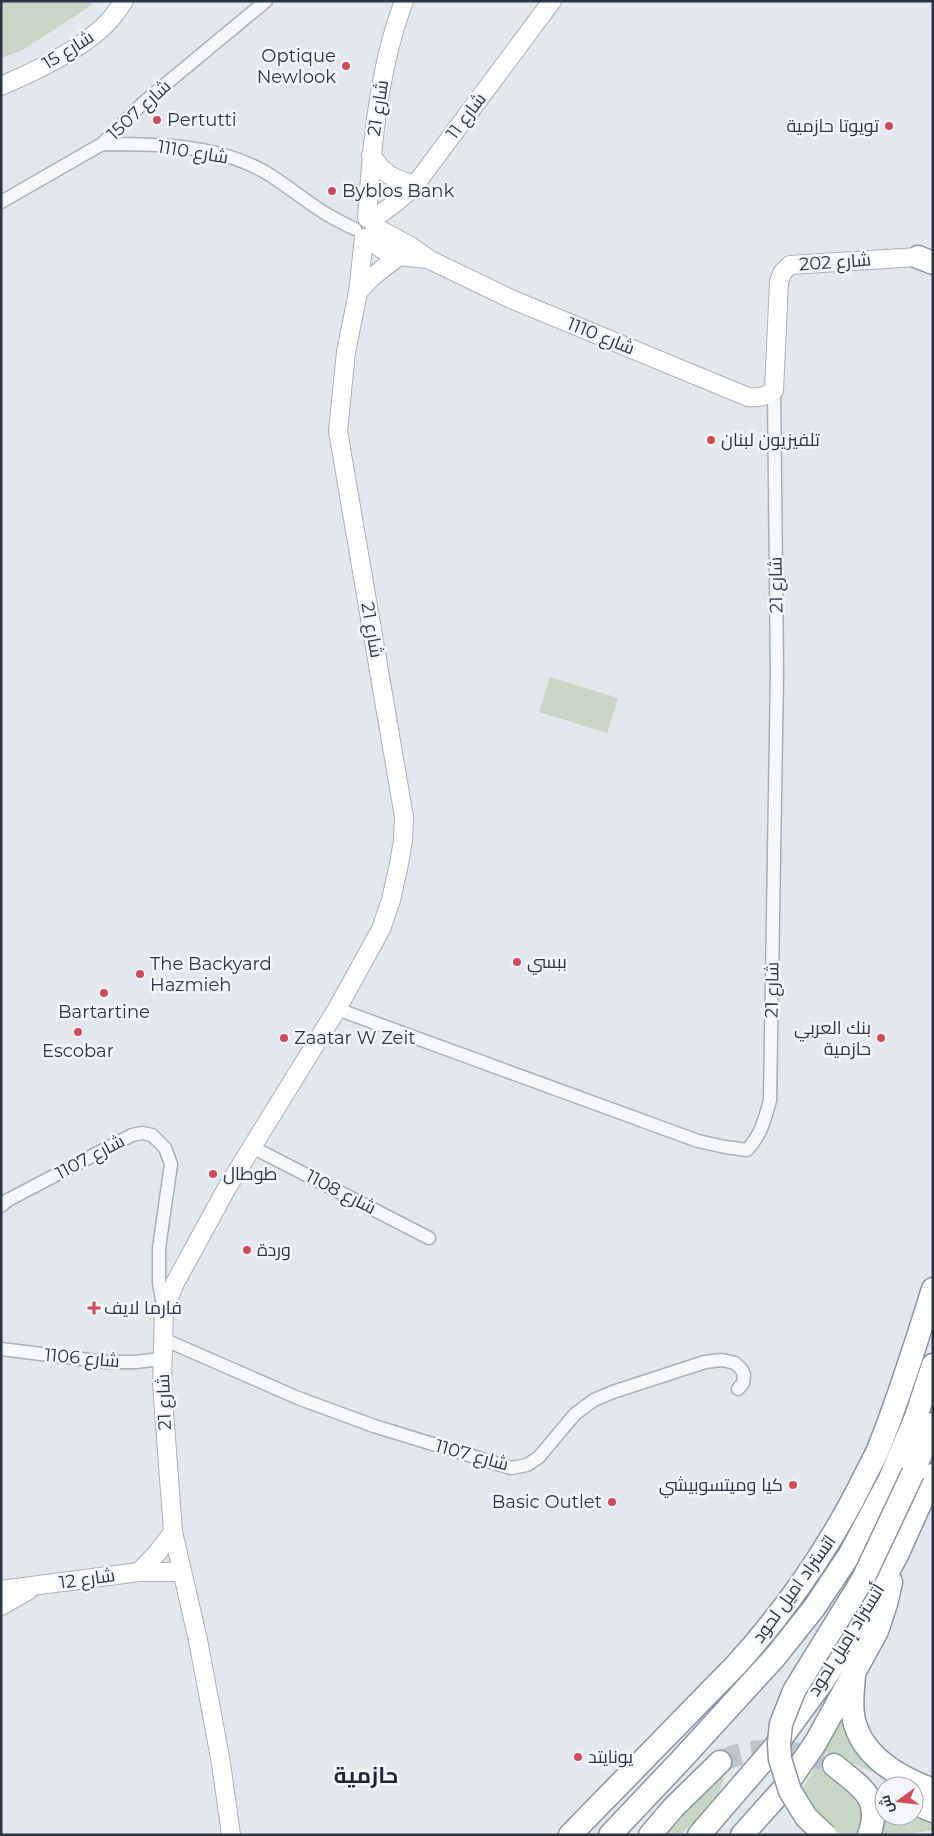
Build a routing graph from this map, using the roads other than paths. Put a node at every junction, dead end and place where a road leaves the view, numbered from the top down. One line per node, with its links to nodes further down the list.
1 (124, 1): 5 (main road, شارع 15)
2 (266, 1): 6 (street, شارع 1507)
3 (404, 1): 7 (main road, شارع 21)
4 (552, 1): 8 (main road, شارع 11)
5 (1, 86)
6 (102, 144): 9 (street, شارع 1507); 10 (street, شارع 1110)
7 (371, 155): 8 (main road); 10 (main road, شارع 21)
8 (415, 184): 10 (main road, شارع 11)
9 (1, 202)
10 (366, 228): 11 (main road); 13 (main road); 14 (main road, شارع 21)
11 (400, 256): 13 (main road); 14 (main road)
12 (928, 259): 15 (main road, شارع 202)
13 (430, 260): 15 (main road, شارع 1110)
14 (358, 292): 16 (main road, شارع 21)
15 (774, 390): 16 (street, شارع 21)
16 (337, 1009): 17 (main road, شارع 21)
17 (252, 1147): 19 (street, شارع 1108); 21 (main road, شارع 21)
18 (1, 1206): 21 (street, شارع 1107)
19 (429, 1238)
20 (933, 1288): 44 (highway, اتستراد اميل لحود)
21 (164, 1310): 22 (main road, شارع 21)
22 (163, 1339): 24 (main road, شارع 21); 26 (street, شارع 1107)
23 (1, 1349): 24 (street, شارع 1106)
24 (162, 1359): 29 (main road, شارع 21)
25 (933, 1365): 45 (highway)
26 (738, 1390)
27 (933, 1424): 28 (highway)
28 (923, 1474): 30 (highway, أتستراد إميل لحود); 50 (highway, bridge)
29 (173, 1532): 31 (main road, شارع 12); 32 (main road, شارع 21)
30 (897, 1555): 36 (highway); 48 (highway, أتستراد إميل لحود)
31 (139, 1572): 32 (main road, شارع 12); 33 (main road, شارع 12)
32 (182, 1572): 43 (main road, شارع 21)
33 (36, 1586): 34 (main road, شارع 12); 35 (main road, شارع 12)
34 (1, 1590)
35 (1, 1606)
36 (855, 1670): 39 (highway); 49 (highway)
37 (720, 1762): 40 (highway)
38 (874, 1784): 41 (highway)
39 (933, 1790)
40 (673, 1808): 46 (highway); 47 (highway)
41 (874, 1811)
42 (874, 1819): 51 (highway)
43 (231, 1835)
44 (570, 1835)
45 (610, 1835)
46 (635, 1835)
47 (650, 1835)
48 (699, 1835)
49 (742, 1835)
50 (825, 1835)
51 (869, 1835)

